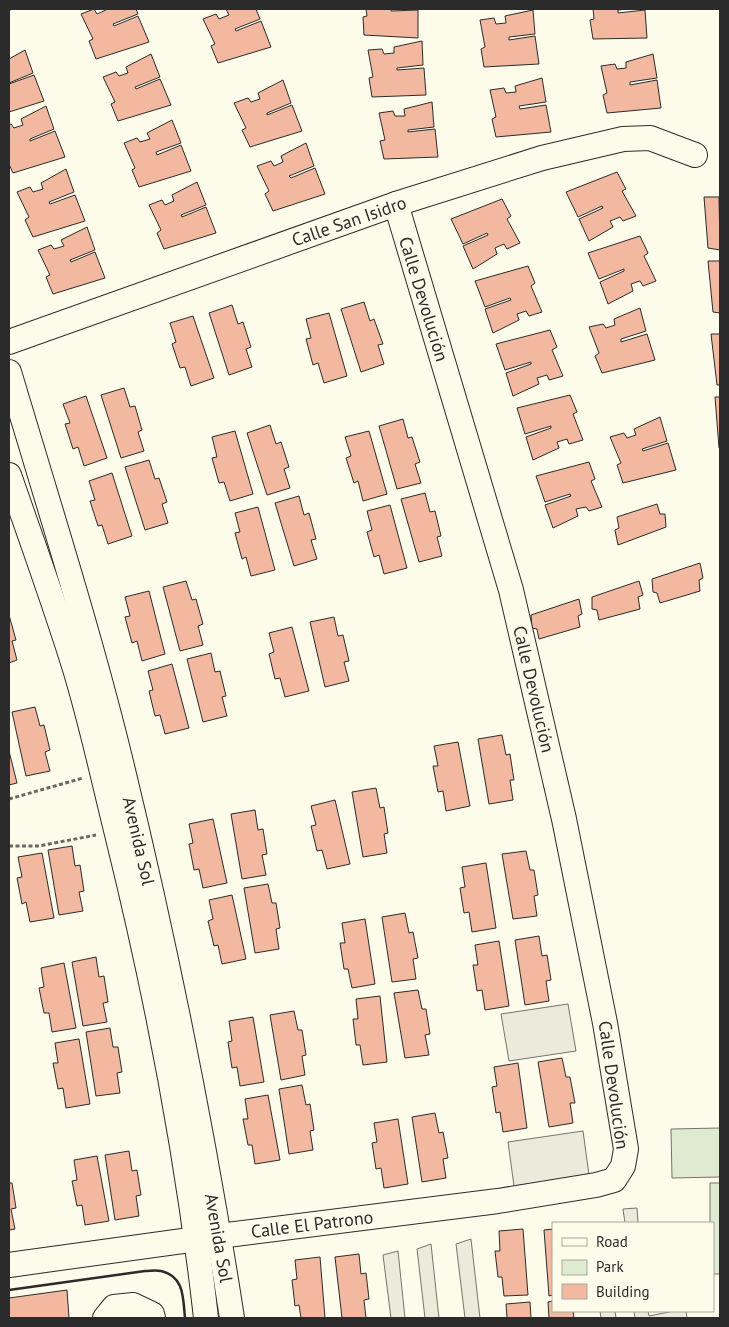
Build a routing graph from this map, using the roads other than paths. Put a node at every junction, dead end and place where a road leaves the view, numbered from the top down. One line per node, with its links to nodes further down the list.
1 (695, 156): 2 (street, Calle San Isidro)
2 (396, 204): 3 (street, Calle San Isidro); 9 (street, Calle Devolución)
3 (9, 342)
4 (9, 372): 6 (street, Avenida Sol)
5 (9, 475): 7 (street, Avenida Sol)
6 (88, 638): 7 (street); 8 (street, Avenida Sol)
7 (75, 669): 8 (street, Avenida Sol)
8 (149, 924): 10 (street, Avenida Sol)
9 (614, 1180): 10 (street, Calle El Patrono)
10 (208, 1237): 11 (street, Calle El Patrono); 14 (street, Avenida Sol); 15 (street, Avenida Sol)
11 (9, 1265)
12 (105, 1318): 13 (street)
13 (153, 1318)
14 (206, 1318)
15 (232, 1318)

